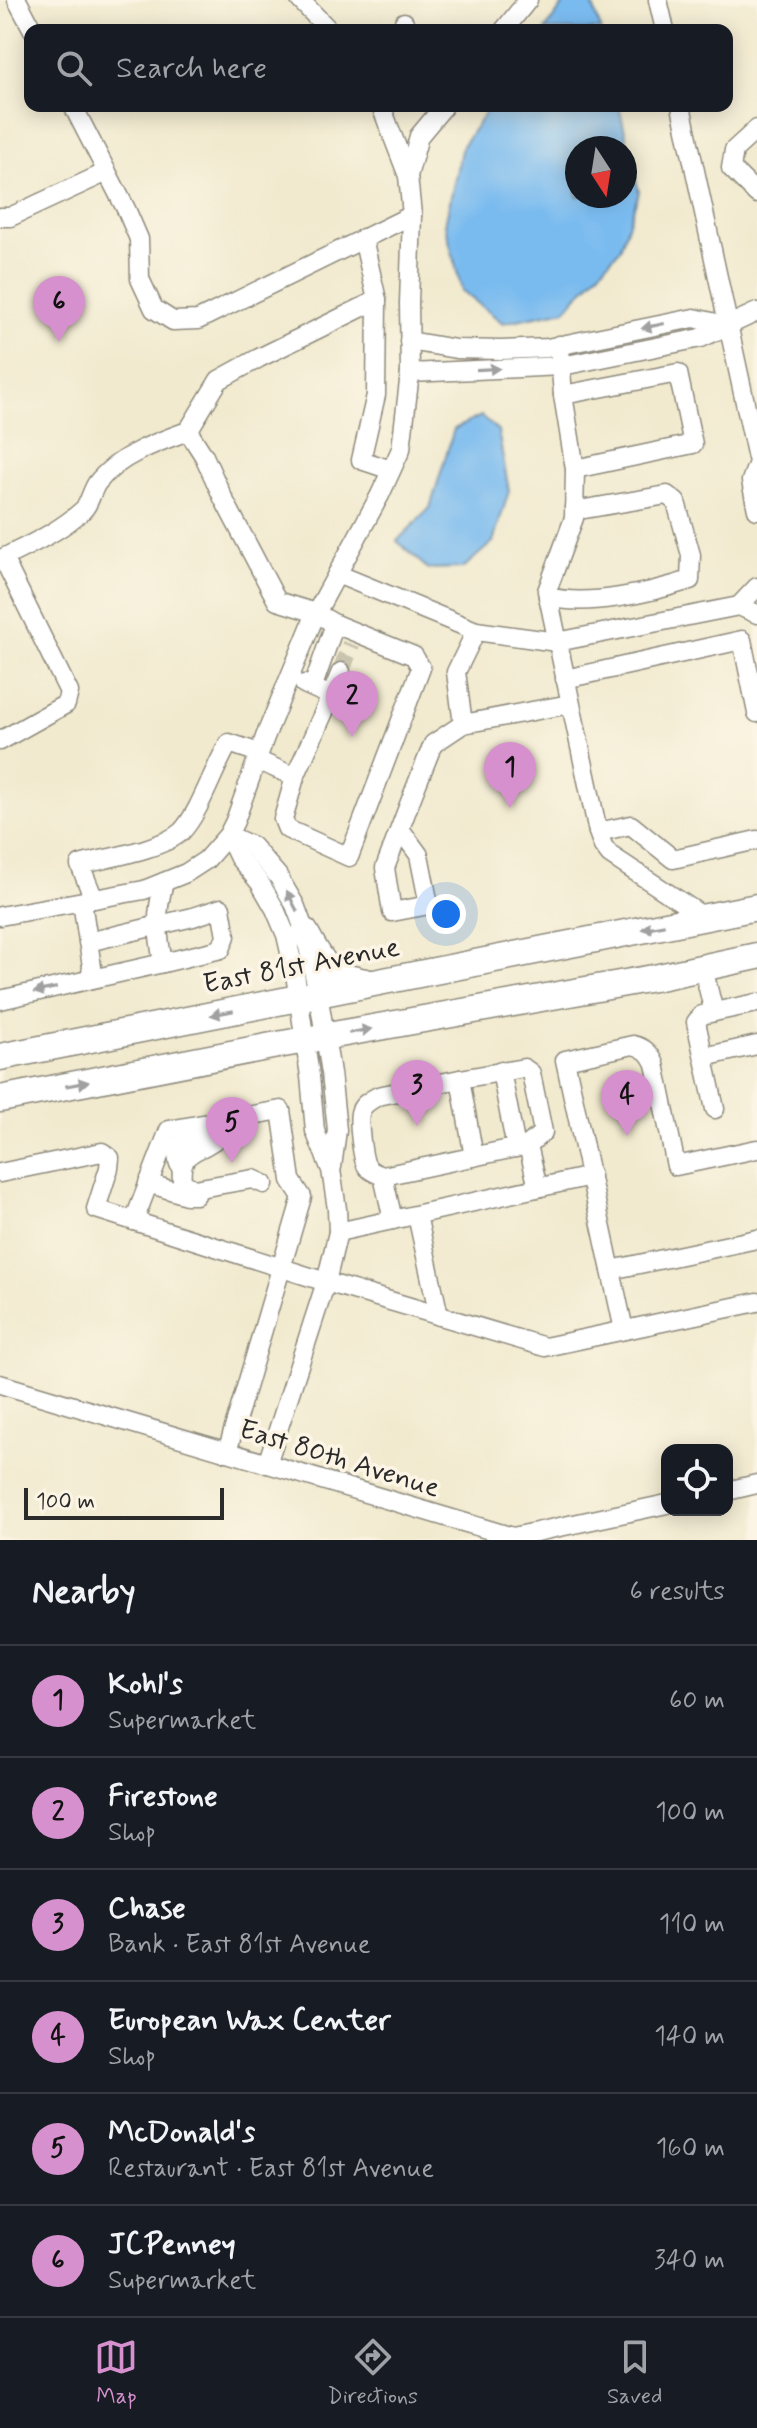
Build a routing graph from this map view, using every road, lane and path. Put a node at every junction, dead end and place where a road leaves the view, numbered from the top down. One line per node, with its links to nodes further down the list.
1 (17, 0): 5 (street)
2 (300, 0): 6 (street)
3 (528, 0): 7 (street)
4 (658, 0): 8 (street)
5 (30, 24)
6 (323, 24)
7 (509, 24)
8 (664, 24)
9 (76, 112): 14 (street)
10 (383, 112): 15 (street)
11 (435, 112): 15 (street)
12 (682, 112): 22 (street)
13 (757, 129): 16 (street)
14 (107, 172): 18 (street); 19 (street)
15 (408, 176): 17 (street)
16 (757, 194)
17 (412, 215): 19 (street); 23 (street)
18 (0, 217)
19 (363, 238): 20 (street)
20 (377, 300): 28 (street); 32 (street)
21 (757, 312): 22 (street)
22 (730, 326): 24 (street, one-way to 24); 25 (street); 29 (street)
23 (409, 341): 24 (street); 26 (street)
24 (559, 345): 25 (street)
25 (562, 366): 26 (street, one-way to 25); 27 (street)
26 (410, 373): 32 (street)
27 (563, 395): 31 (street); 31 (street)
28 (188, 431): 39 (street); 52 (street)
29 (757, 458)
30 (757, 465): 34 (street)
31 (575, 469): 33 (street)
32 (391, 470): 35 (street)
33 (574, 507): 37 (street); 37 (street)
34 (757, 510)
35 (337, 574): 39 (street); 42 (street)
36 (757, 587): 38 (street)
37 (548, 597): 43 (street)
38 (739, 606): 40 (street); 43 (street)
39 (316, 613): 41 (street); 45 (street)
40 (757, 614)
41 (335, 624): 47 (street); 54 (street)
42 (476, 631): 43 (street); 51 (street)
43 (557, 642): 46 (street)
44 (341, 672): 48 (street)
45 (290, 679): 47 (street); 53 (street)
46 (565, 679): 49 (street); 50 (street)
47 (313, 686): 48 (street)
48 (331, 696): 54 (street)
49 (570, 704): 51 (street); 56 (street)
50 (757, 713)
51 (463, 724): 55 (street)
52 (0, 741)
53 (258, 757): 54 (street); 57 (street); 60 (street)
54 (295, 777)
55 (400, 829)
56 (598, 832): 58 (street); 63 (street)
57 (228, 835): 59 (street); 65 (street, one-way to 57); 72 (street)
58 (757, 840)
59 (164, 882): 60 (street); 64 (street)
60 (88, 900): 62 (street); 66 (street)
61 (757, 907): 63 (highway, East 81st Avenue)
62 (0, 916)
63 (704, 917): 71 (highway, East 81st Avenue, one-way to 71)
64 (156, 925): 66 (street); 68 (street); 68 (street)
65 (305, 932): 71 (highway); 72 (street)
66 (88, 942): 70 (street)
67 (757, 956): 69 (highway)
68 (163, 963): 70 (street)
69 (703, 968): 75 (street); 76 (highway, one-way to 69)
70 (90, 979): 73 (street, one-way to 73)
71 (370, 983): 72 (highway, East 81st Avenue)
72 (308, 995): 76 (street); 78 (highway, East 81st Avenue, one-way to 78)
73 (0, 1000)
74 (757, 1003): 75 (street)
75 (714, 1012): 79 (street)
76 (315, 1039): 82 (highway, one-way to 76); 98 (street)
77 (757, 1045): 79 (street)
78 (0, 1057)
79 (704, 1057): 83 (street)
80 (501, 1071): 81 (street); 85 (street); 85 (street)
81 (460, 1079): 87 (street); 89 (street)
82 (0, 1099)
83 (715, 1109)
84 (254, 1115): 91 (street); 92 (street); 93 (street)
85 (522, 1147): 87 (street); 94 (street)
86 (757, 1149): 90 (street)
87 (474, 1157): 89 (street)
88 (0, 1173): 97 (street)
89 (383, 1176): 96 (street)
90 (591, 1176): 94 (street); 101 (street)
91 (291, 1180): 93 (street); 100 (street)
92 (148, 1183): 93 (street); 97 (street)
93 (264, 1184)
94 (538, 1188): 95 (street)
95 (417, 1215): 96 (street); 104 (street)
96 (393, 1220): 98 (street)
97 (134, 1221): 100 (street)
98 (338, 1232): 102 (street)
99 (757, 1239): 101 (street)
100 (282, 1268): 102 (street); 107 (street)
101 (611, 1270): 105 (street)
102 (326, 1282): 104 (street); 108 (street)
103 (757, 1302): 105 (street)
104 (439, 1316): 105 (street)
105 (624, 1330)
106 (0, 1384): 107 (street, East 80th Avenue)
107 (227, 1452): 108 (street, East 80th Avenue)
108 (267, 1464): 111 (street, East 80th Avenue)
109 (757, 1484): 110 (street)
110 (733, 1490)
111 (661, 1505)

